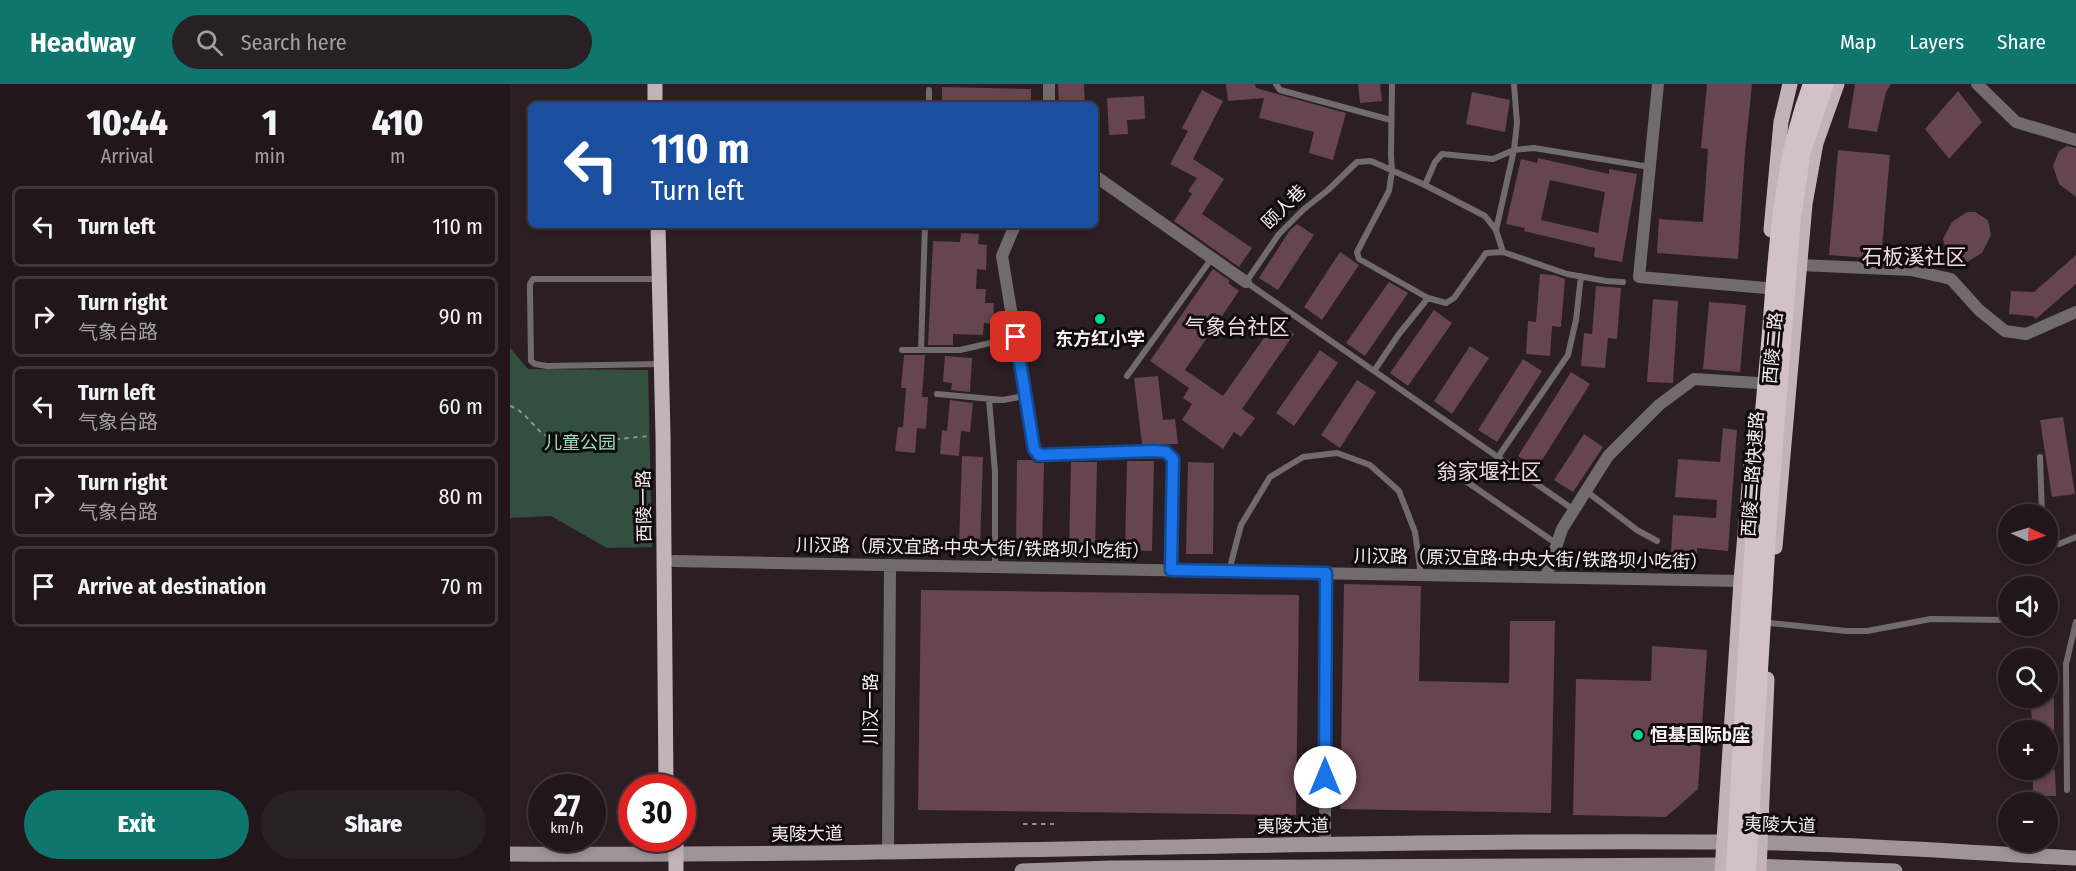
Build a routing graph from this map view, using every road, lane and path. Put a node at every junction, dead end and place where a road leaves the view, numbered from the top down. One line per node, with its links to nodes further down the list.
1 (655, 84): 15 (main road)
2 (664, 84): 16 (main road)
3 (1049, 84): 18 (street)
4 (1276, 84): 19 (lane)
5 (1392, 84): 19 (lane)
6 (1514, 84): 22 (lane)
7 (1658, 84): 23 (street)
8 (1785, 84): 20 (main road)
9 (1790, 84): 20 (main road, 西陵二路)
10 (1811, 84): 90 (highway, 西陵二路快速路, bridge)
11 (1826, 84): 91 (highway, 西陵二路快速路, bridge)
12 (1837, 84): 34 (main road, 西陵二路)
13 (1977, 84): 21 (street)
14 (929, 90): 17 (lane)
15 (655, 102)
16 (664, 102)
17 (929, 102)
18 (1049, 102)
19 (1391, 120): 24 (lane)
20 (1781, 122): 39 (main road, 西陵二路)
21 (2076, 140)
22 (1514, 150): 23 (lane); 26 (lane); 31 (lane)
23 (1650, 167): 39 (street)
24 (1392, 171): 26 (lane, 颐人巷); 37 (lane, 颐人巷); 40 (lane)
25 (1098, 178): 33 (street)
26 (1425, 185): 31 (lane, 颐人巷)
27 (658, 228): 36 (main road, 西陵一路)
28 (667, 228): 64 (main road, 西陵一路)
29 (925, 228): 44 (lane)
30 (1015, 228): 42 (street)
31 (1496, 230): 32 (lane)
32 (1503, 252): 35 (lane); 40 (lane)
33 (1212, 258): 37 (street); 47 (lane)
34 (1800, 265): 41 (street); 75 (main road, 西陵二路)
35 (1581, 276): 38 (lane); 54 (lane)
36 (659, 279): 45 (main road, 西陵一路); 45 (lane)
37 (1246, 282): 46 (lane)
38 (1623, 282)
39 (1766, 288): 48 (main road, 西陵二路)
40 (1428, 298): 46 (lane)
41 (2076, 312)
42 (1016, 337): 44 (lane); 50 (street)
43 (902, 350): 44 (lane)
44 (921, 350)
45 (660, 364): 53 (main road, 西陵一路)
46 (1374, 371): 54 (lane)
47 (1127, 376)
48 (1758, 383): 57 (street); 72 (main road, 西陵二路)
49 (937, 394): 51 (lane)
50 (1024, 396): 51 (lane); 67 (street)
51 (989, 399): 66 (lane)
52 (510, 406): 53 (path)
53 (663, 435): 76 (main road, 西陵一路)
54 (1498, 457): 59 (lane)
55 (2040, 457): 58 (lane)
56 (1454, 473): 62 (lane)
57 (1586, 490): 59 (street); 61 (lane)
58 (2042, 504)
59 (1574, 510): 62 (street)
60 (2076, 537): 63 (lane)
61 (1657, 541)
62 (1557, 544): 71 (street)
63 (2058, 544)
64 (674, 561): 65 (street, 川汉路（原汉宜路·中央大街/铁路坝小吃街）); 77 (main road, 西陵一路)
65 (890, 565): 66 (street, 川汉路（原汉宜路·中央大街/铁路坝小吃街）); 86 (street, 川汉一路)
66 (995, 567): 67 (street, 川汉路（原汉宜路·中央大街/铁路坝小吃街）)
67 (1171, 570): 68 (street, 川汉路（原汉宜路·中央大街/铁路坝小吃街）)
68 (1229, 571): 69 (street, 川汉路（原汉宜路·中央大街/铁路坝小吃街）); 70 (lane)
69 (1326, 573): 70 (street, 川汉路（原汉宜路·中央大街/铁路坝小吃街）); 83 (street)
70 (1421, 575): 71 (street, 川汉路（原汉宜路·中央大街/铁路坝小吃街）)
71 (1546, 577): 72 (street, 川汉路（原汉宜路·中央大街/铁路坝小吃街）)
72 (1741, 581): 81 (main road, 西陵二路)
73 (1998, 620): 75 (lane)
74 (2076, 622): 78 (lane)
75 (1770, 623): 82 (main road, 西陵二路)
76 (666, 774)
77 (675, 774)
78 (2067, 790)
79 (1023, 824): 80 (path)
80 (1054, 824)
81 (1723, 842): 82 (main road, 夷陵大道); 83 (main road, 夷陵大道); 90 (main road, 西陵二路)
82 (1760, 843): 89 (main road, 夷陵大道); 91 (main road, 西陵二路)
83 (1325, 844): 86 (main road, 夷陵大道)
84 (670, 852): 88 (main road)
85 (672, 852): 88 (main road)
86 (888, 853): 88 (main road, 夷陵大道)
87 (510, 854): 88 (main road, 夷陵大道)
88 (671, 855): 92 (main road); 93 (main road)
89 (2076, 858)
90 (1726, 869): 91 (main road); 94 (main road)
91 (1755, 870): 95 (main road)
92 (667, 871)
93 (676, 871)
94 (1022, 871)
95 (1895, 871)

